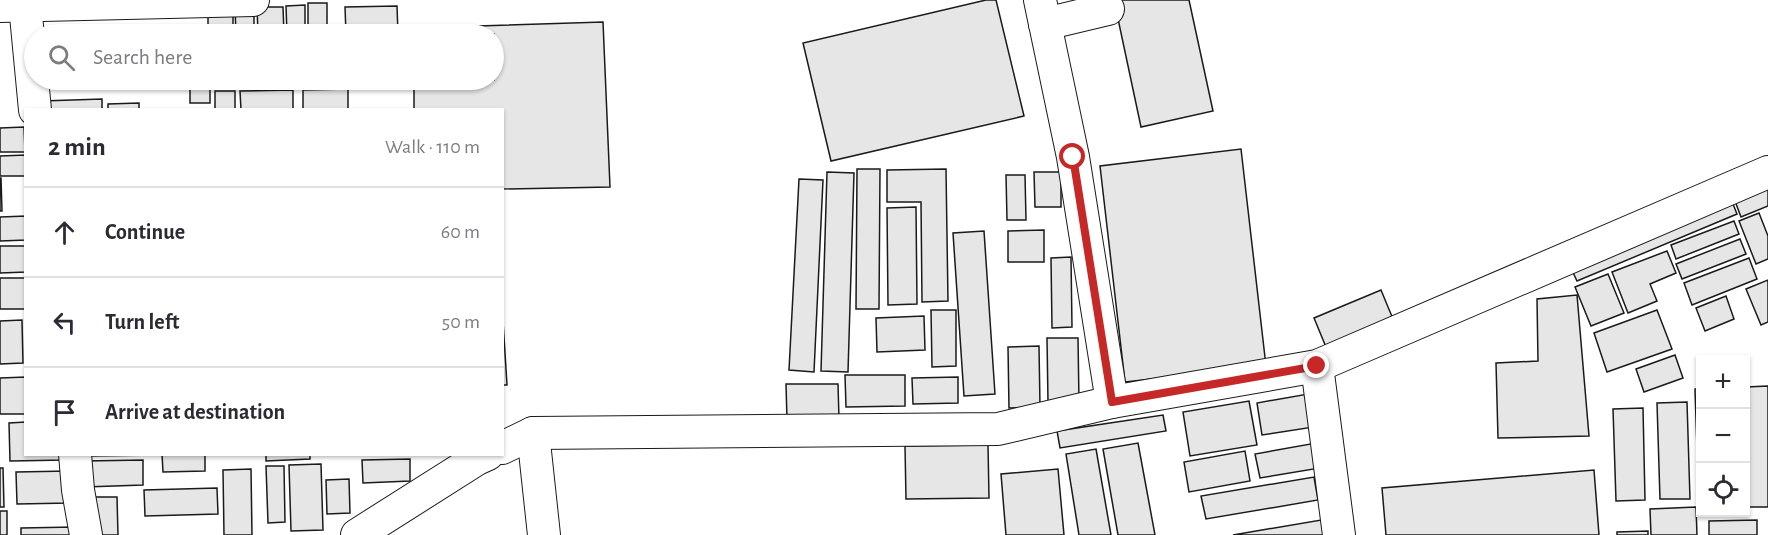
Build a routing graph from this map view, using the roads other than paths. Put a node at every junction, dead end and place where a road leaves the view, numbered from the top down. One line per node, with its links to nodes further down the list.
1 (253, 0): 2 (street)
2 (13, 5): 5 (street)
3 (1107, 9): 4 (street)
4 (1042, 12): 10 (street)
5 (24, 58)
6 (31, 90): 7 (street)
7 (35, 108)
8 (1768, 171): 9 (street)
9 (1317, 366): 10 (street); 18 (street)
10 (1112, 402): 11 (street)
11 (533, 433): 12 (street); 17 (street)
12 (504, 447)
13 (75, 456): 15 (street)
14 (484, 456): 16 (street)
15 (86, 535)
16 (357, 535)
17 (544, 535)
18 (1339, 535)

